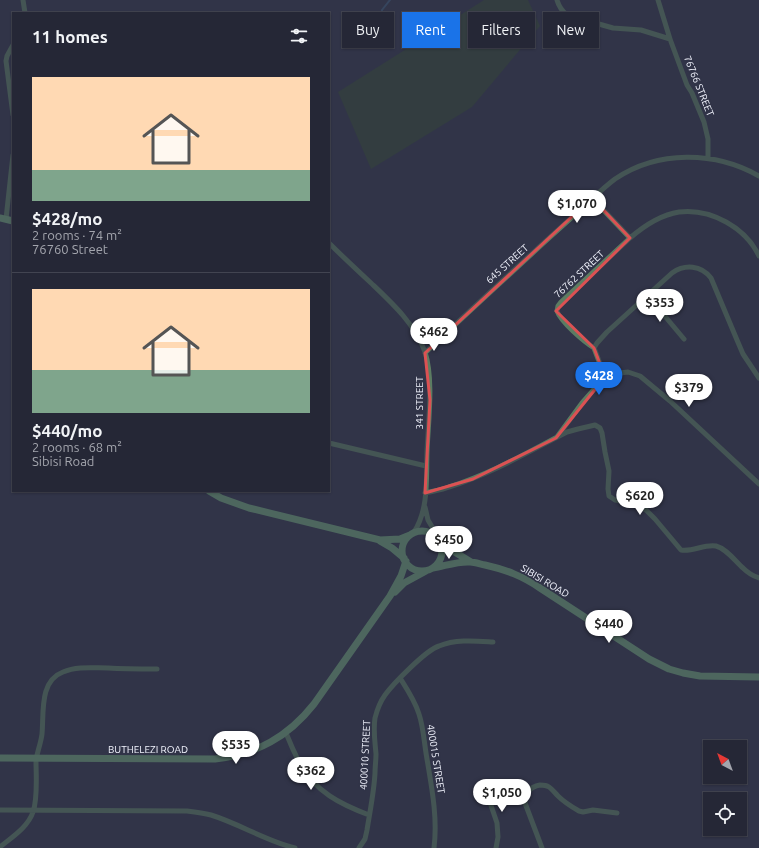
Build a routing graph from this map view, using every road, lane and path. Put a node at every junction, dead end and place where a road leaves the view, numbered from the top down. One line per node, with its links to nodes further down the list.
1 (24, 0): 4 (street)
2 (557, 0): 5 (street)
3 (658, 0): 5 (street, 76766 STREET)
4 (25, 12)
5 (670, 39): 8 (street, 76766 STREET)
6 (12, 47): 7 (street)
7 (12, 107)
8 (708, 158): 10 (street, 645 STREET); 11 (street, 645 STREET)
9 (12, 164): 12 (street)
10 (759, 176)
11 (592, 198): 13 (street); 19 (street, 645 STREET)
12 (6, 219)
13 (630, 238): 15 (street, 76762 STREET); 18 (street, 76762 STREET)
14 (330, 244): 19 (street, 341 STREET)
15 (759, 256)
16 (648, 296): 17 (street); 18 (street); 21 (street)
17 (684, 339)
18 (594, 348): 20 (street)
19 (425, 353): 24 (street, 341 STREET)
20 (605, 376): 22 (street); 25 (street)
21 (759, 378)
22 (556, 438): 27 (street); 35 (street)
23 (330, 443): 24 (street)
24 (426, 466): 27 (street, 341 STREET)
25 (759, 484)
26 (212, 492): 31 (street)
27 (425, 492): 28 (street, 341 STREET)
28 (424, 504): 29 (street, 341 STREET); 30 (street, 341 STREET)
29 (412, 534): 30 (street); 31 (street); 32 (street, BUTHELEZI ROAD)
30 (439, 539): 33 (street, SIBISI ROAD); 34 (street)
31 (380, 540): 32 (street)
32 (405, 560): 34 (street); 36 (street, BUTHELEZI ROAD)
33 (471, 562): 34 (street, SIBISI ROAD); 39 (street, SIBISI ROAD)
34 (430, 569): 36 (street, BUTHELEZI ROAD)
35 (759, 578)
36 (390, 596): 41 (street, BUTHELEZI ROAD)
37 (493, 642): 40 (street, 400010 STREET)
38 (157, 669): 43 (street)
39 (759, 677)
40 (400, 678): 48 (street, 400010 STREET); 52 (street, 400015 STREET)
41 (286, 733): 43 (street, BUTHELEZI ROAD); 48 (street)
42 (0, 758): 43 (street, BUTHELEZI ROAD)
43 (36, 758): 46 (street)
44 (482, 782): 53 (street)
45 (0, 810): 46 (street)
46 (34, 810): 49 (street); 50 (street)
47 (617, 813): 54 (street)
48 (369, 815): 51 (street, 400010 STREET)
49 (0, 847)
50 (295, 848)
51 (359, 848)
52 (434, 848)
53 (496, 848)
54 (542, 848)

